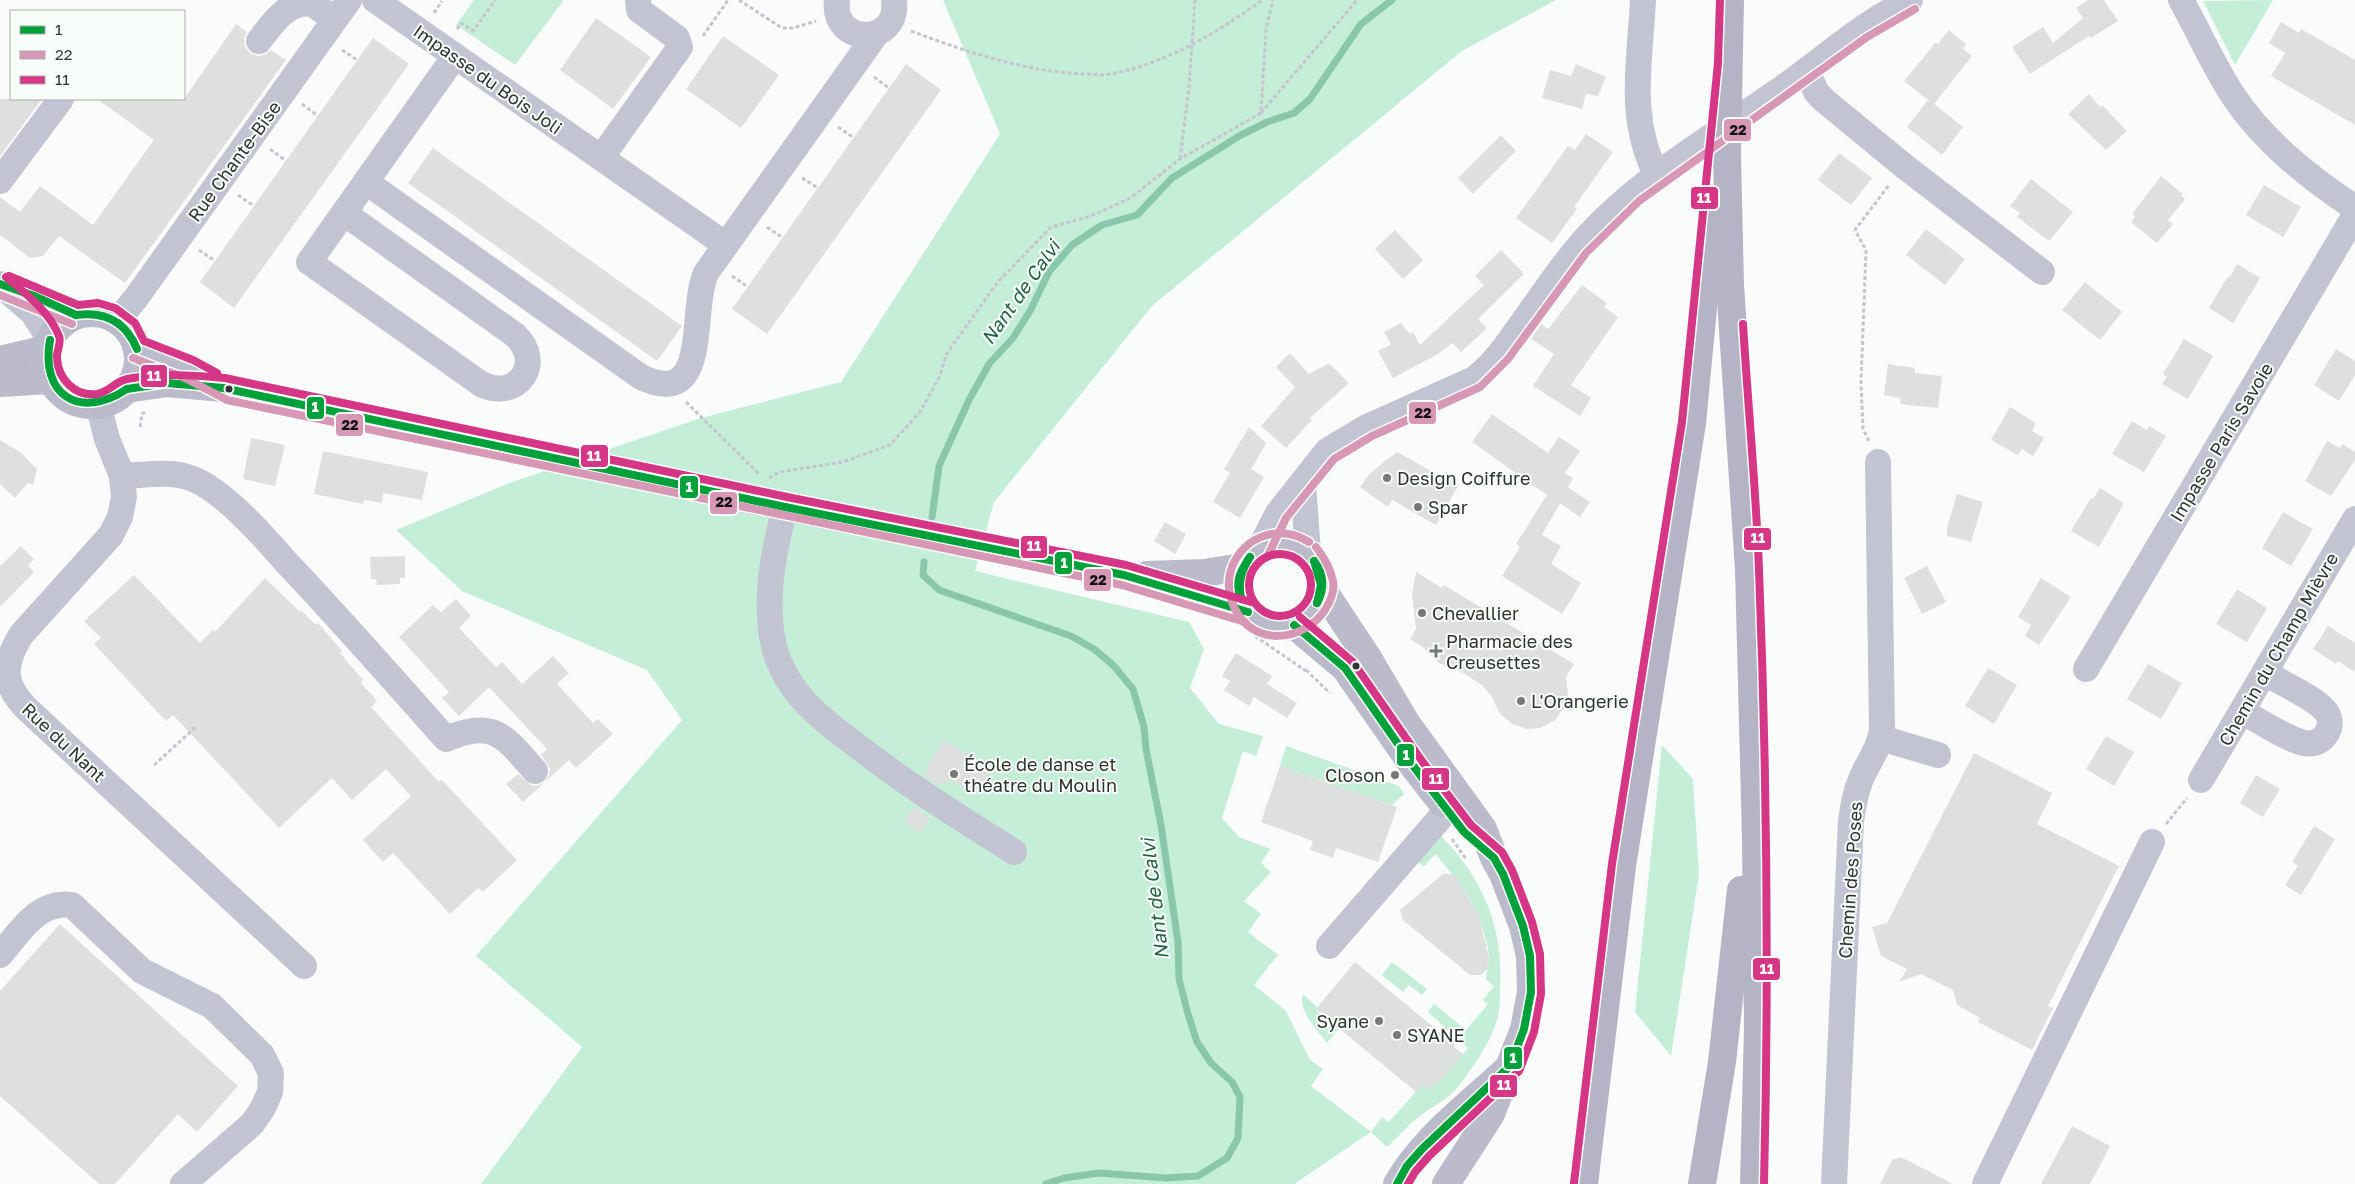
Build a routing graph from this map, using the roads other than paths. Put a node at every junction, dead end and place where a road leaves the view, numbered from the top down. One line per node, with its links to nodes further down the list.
1 (374, 0): 11 (street, Impasse du Bois Joli)
2 (638, 0): 15 (street)
3 (1643, 0): 16 (street)
4 (1730, 0): 12 (highway)
5 (1910, 0): 13 (street)
6 (2181, 0): 19 (street)
7 (838, 7): 9 (street)
8 (342, 10): 10 (street); 26 (street, Rue Chante-Bise)
9 (887, 19): 22 (street)
10 (259, 41)
11 (449, 52): 15 (street, Impasse du Bois Joli); 18 (street)
12 (1728, 64): 46 (highway); 65 (highway)
13 (1798, 76): 16 (street); 23 (street)
14 (60, 100): 17 (street)
15 (601, 158): 22 (street, Impasse du Bois Joli)
16 (1657, 176): 37 (street)
17 (0, 181)
18 (366, 182): 20 (street); 22 (street)
19 (2355, 208)
20 (344, 213): 20 (street)
21 (2355, 215): 47 (street, Impasse Paris Savoie)
22 (719, 254)
23 (2042, 272)
24 (0, 285): 25 (street); 27 (street)
25 (76, 315): 26 (main road); 27 (main road)
26 (117, 321): 28 (main road)
27 (48, 345): 29 (main road); 30 (main road)
28 (137, 349): 32 (main road); 33 (main road)
29 (0, 360)
30 (51, 380): 31 (main road); 34 (main road)
31 (0, 383)
32 (223, 388): 33 (main road); 38 (main road)
33 (127, 389): 34 (main road)
34 (98, 404): 36 (street, Rue du Nant)
35 (1878, 462): 50 (street, Chemin des Poses)
36 (122, 476): 52 (street); 60 (street, Rue du Nant)
37 (1303, 484): 40 (street); 41 (street)
38 (785, 507): 42 (main road); 56 (street)
39 (2355, 519): 48 (street, Chemin du Champ Mièvre)
40 (1308, 552): 41 (main road); 43 (main road)
41 (1251, 558): 42 (main road); 44 (main road)
42 (1124, 575): 44 (main road)
43 (1322, 590): 45 (main road); 57 (main road)
44 (1248, 612): 45 (main road)
45 (1294, 625): 54 (main road)
46 (1750, 648): 66 (highway); 67 (highway)
47 (2086, 669)
48 (2264, 673): 49 (street, Chemin du Champ Mièvre); 49 (street)
49 (2242, 712): 53 (street, Chemin du Champ Mièvre)
50 (1881, 738): 51 (street); 68 (street, Chemin des Poses)
51 (1938, 755)
52 (535, 771)
53 (2202, 780)
54 (1442, 815): 57 (main road); 58 (street)
55 (2152, 842): 69 (street)
56 (1014, 852)
57 (1482, 862): 61 (main road)
58 (1329, 946)
59 (0, 955): 62 (street)
60 (304, 966)
61 (1510, 1066): 63 (main road); 64 (main road)
62 (183, 1184)
63 (1397, 1184)
64 (1446, 1184)
65 (1584, 1184)
66 (1702, 1184)
67 (1754, 1184)
68 (1834, 1184)
69 (1985, 1184)

